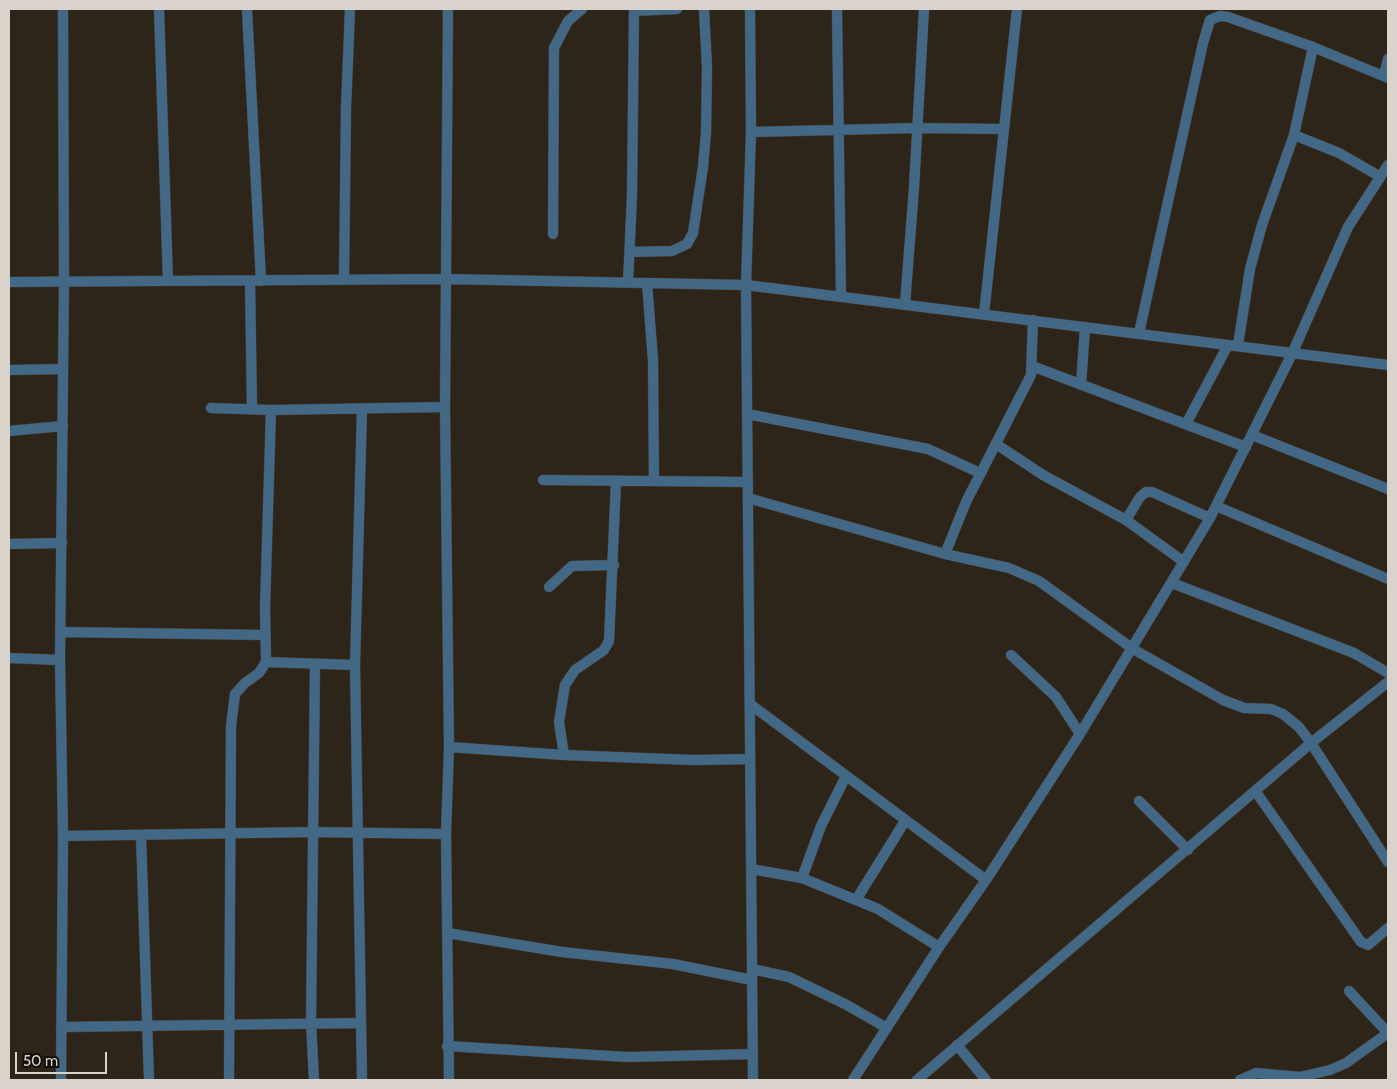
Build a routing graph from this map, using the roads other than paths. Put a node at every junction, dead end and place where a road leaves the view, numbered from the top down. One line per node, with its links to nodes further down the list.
1 (63, 9): 32 (street)
2 (159, 9): 33 (street)
3 (247, 9): 30 (street)
4 (350, 9): 28 (street)
5 (448, 9): 27 (street)
6 (582, 9): 25 (street)
7 (678, 9): 13 (street)
8 (704, 9): 26 (street)
9 (750, 9): 21 (street)
10 (837, 9): 19 (street)
11 (924, 9): 18 (street)
12 (1018, 9): 20 (street)
13 (634, 10): 26 (street)
14 (1213, 13): 15 (street); 42 (street)
15 (1313, 47): 17 (street); 22 (street)
16 (1388, 59): 17 (street)
17 (1386, 77)
18 (917, 128): 19 (street); 20 (street); 38 (street)
19 (838, 129): 21 (street); 37 (street)
20 (1004, 129): 39 (street)
21 (750, 132): 36 (street)
22 (1294, 135): 24 (street); 43 (street)
23 (1388, 165): 24 (street)
24 (1379, 176): 44 (street)
25 (553, 234)
26 (630, 252): 34 (street)
27 (446, 279): 28 (street); 34 (street); 50 (street)
28 (344, 280): 30 (street)
29 (250, 281): 30 (street); 33 (street); 52 (street)
30 (261, 281)
31 (9, 282): 32 (street)
32 (64, 282): 33 (street); 47 (street)
33 (168, 282)
34 (628, 283): 35 (street)
35 (647, 283): 36 (street); 65 (street)
36 (746, 285): 37 (street); 55 (street)
37 (841, 297): 38 (street)
38 (905, 304): 39 (street)
39 (984, 314): 40 (street)
40 (1034, 320): 41 (street); 46 (street)
41 (1085, 327): 42 (street); 49 (street)
42 (1139, 333): 43 (street)
43 (1233, 345): 44 (street); 56 (street)
44 (1292, 354): 45 (street); 59 (street)
45 (1388, 365)
46 (1032, 366): 49 (street); 60 (street)
47 (64, 368): 48 (street); 57 (street)
48 (9, 370)
49 (1081, 385): 56 (street)
50 (445, 406): 53 (street); 94 (street)
51 (211, 408): 52 (street)
52 (252, 409): 54 (street)
53 (362, 409): 54 (street); 88 (street)
54 (271, 410): 81 (street)
55 (748, 414): 62 (street); 66 (street)
56 (1186, 424): 61 (street)
57 (63, 426): 58 (street); 72 (street)
58 (9, 431)
59 (1252, 435): 61 (street); 67 (street)
60 (996, 444): 62 (street); 71 (street)
61 (1246, 447): 69 (street)
62 (980, 473): 74 (street)
63 (543, 480): 64 (street)
64 (616, 481): 65 (street); 76 (street)
65 (654, 481): 66 (street)
66 (748, 482): 68 (street)
67 (1388, 489)
68 (748, 498): 74 (street); 91 (street)
69 (1216, 506): 70 (street); 77 (street)
70 (1210, 518): 71 (street); 75 (street)
71 (1126, 520): 75 (street)
72 (62, 543): 73 (street); 80 (street)
73 (9, 544)
74 (945, 554): 82 (street)
75 (1184, 562): 78 (street)
76 (614, 565): 79 (street); 95 (street)
77 (1388, 579)
78 (1172, 582): 82 (street); 89 (street)
79 (549, 587)
80 (61, 632): 81 (street); 85 (street)
81 (265, 635): 86 (street)
82 (1133, 648): 92 (street); 93 (street)
83 (1010, 655): 92 (street)
84 (9, 658): 85 (street)
85 (60, 660): 106 (street)
86 (266, 662): 87 (street); 102 (street)
87 (315, 664): 88 (street); 101 (street)
88 (356, 665): 103 (street)
89 (1388, 673)
90 (1388, 682): 93 (street)
91 (750, 704): 96 (street); 97 (street)
92 (1080, 734): 111 (street)
93 (1311, 743): 98 (street); 108 (street)
94 (449, 747): 95 (street); 104 (street)
95 (564, 755): 96 (street)
96 (750, 759): 109 (street)
97 (846, 776): 100 (street); 110 (street)
98 (1256, 792): 107 (street); 113 (street)
99 (1139, 801): 107 (street)
100 (906, 821): 111 (street); 112 (street)
101 (313, 832): 102 (street); 103 (street); 119 (street)
102 (229, 833): 105 (street); 121 (street)
103 (359, 833): 104 (street); 120 (street)
104 (446, 834): 114 (street)
105 (140, 835): 106 (street); 122 (street)
106 (63, 836): 123 (street)
107 (1188, 850): 126 (street)
108 (1388, 862)
109 (751, 869): 110 (street); 116 (street)
110 (802, 878): 112 (street)
111 (986, 880): 115 (street)
112 (856, 900): 115 (street)
113 (1388, 928)
114 (447, 934): 117 (street); 127 (street)
115 (939, 947): 124 (street)
116 (752, 969): 117 (street); 124 (street)
117 (752, 980): 128 (street)
118 (1349, 991): 125 (street)
119 (311, 1022): 120 (street); 121 (street); 133 (street)
120 (361, 1023): 134 (street)
121 (230, 1024): 122 (street); 132 (street)
122 (147, 1026): 123 (street); 131 (street)
123 (61, 1027): 130 (street)
124 (887, 1028): 137 (street)
125 (1388, 1033): 129 (street)
126 (957, 1045): 138 (street); 139 (street)
127 (447, 1046): 128 (street); 135 (street)
128 (753, 1054): 136 (street)
129 (1302, 1078): 140 (street)
130 (61, 1080)
131 (149, 1080)
132 (228, 1080)
133 (314, 1080)
134 (362, 1080)
135 (448, 1080)
136 (754, 1080)
137 (854, 1080)
138 (917, 1080)
139 (986, 1080)
140 (1240, 1080)

